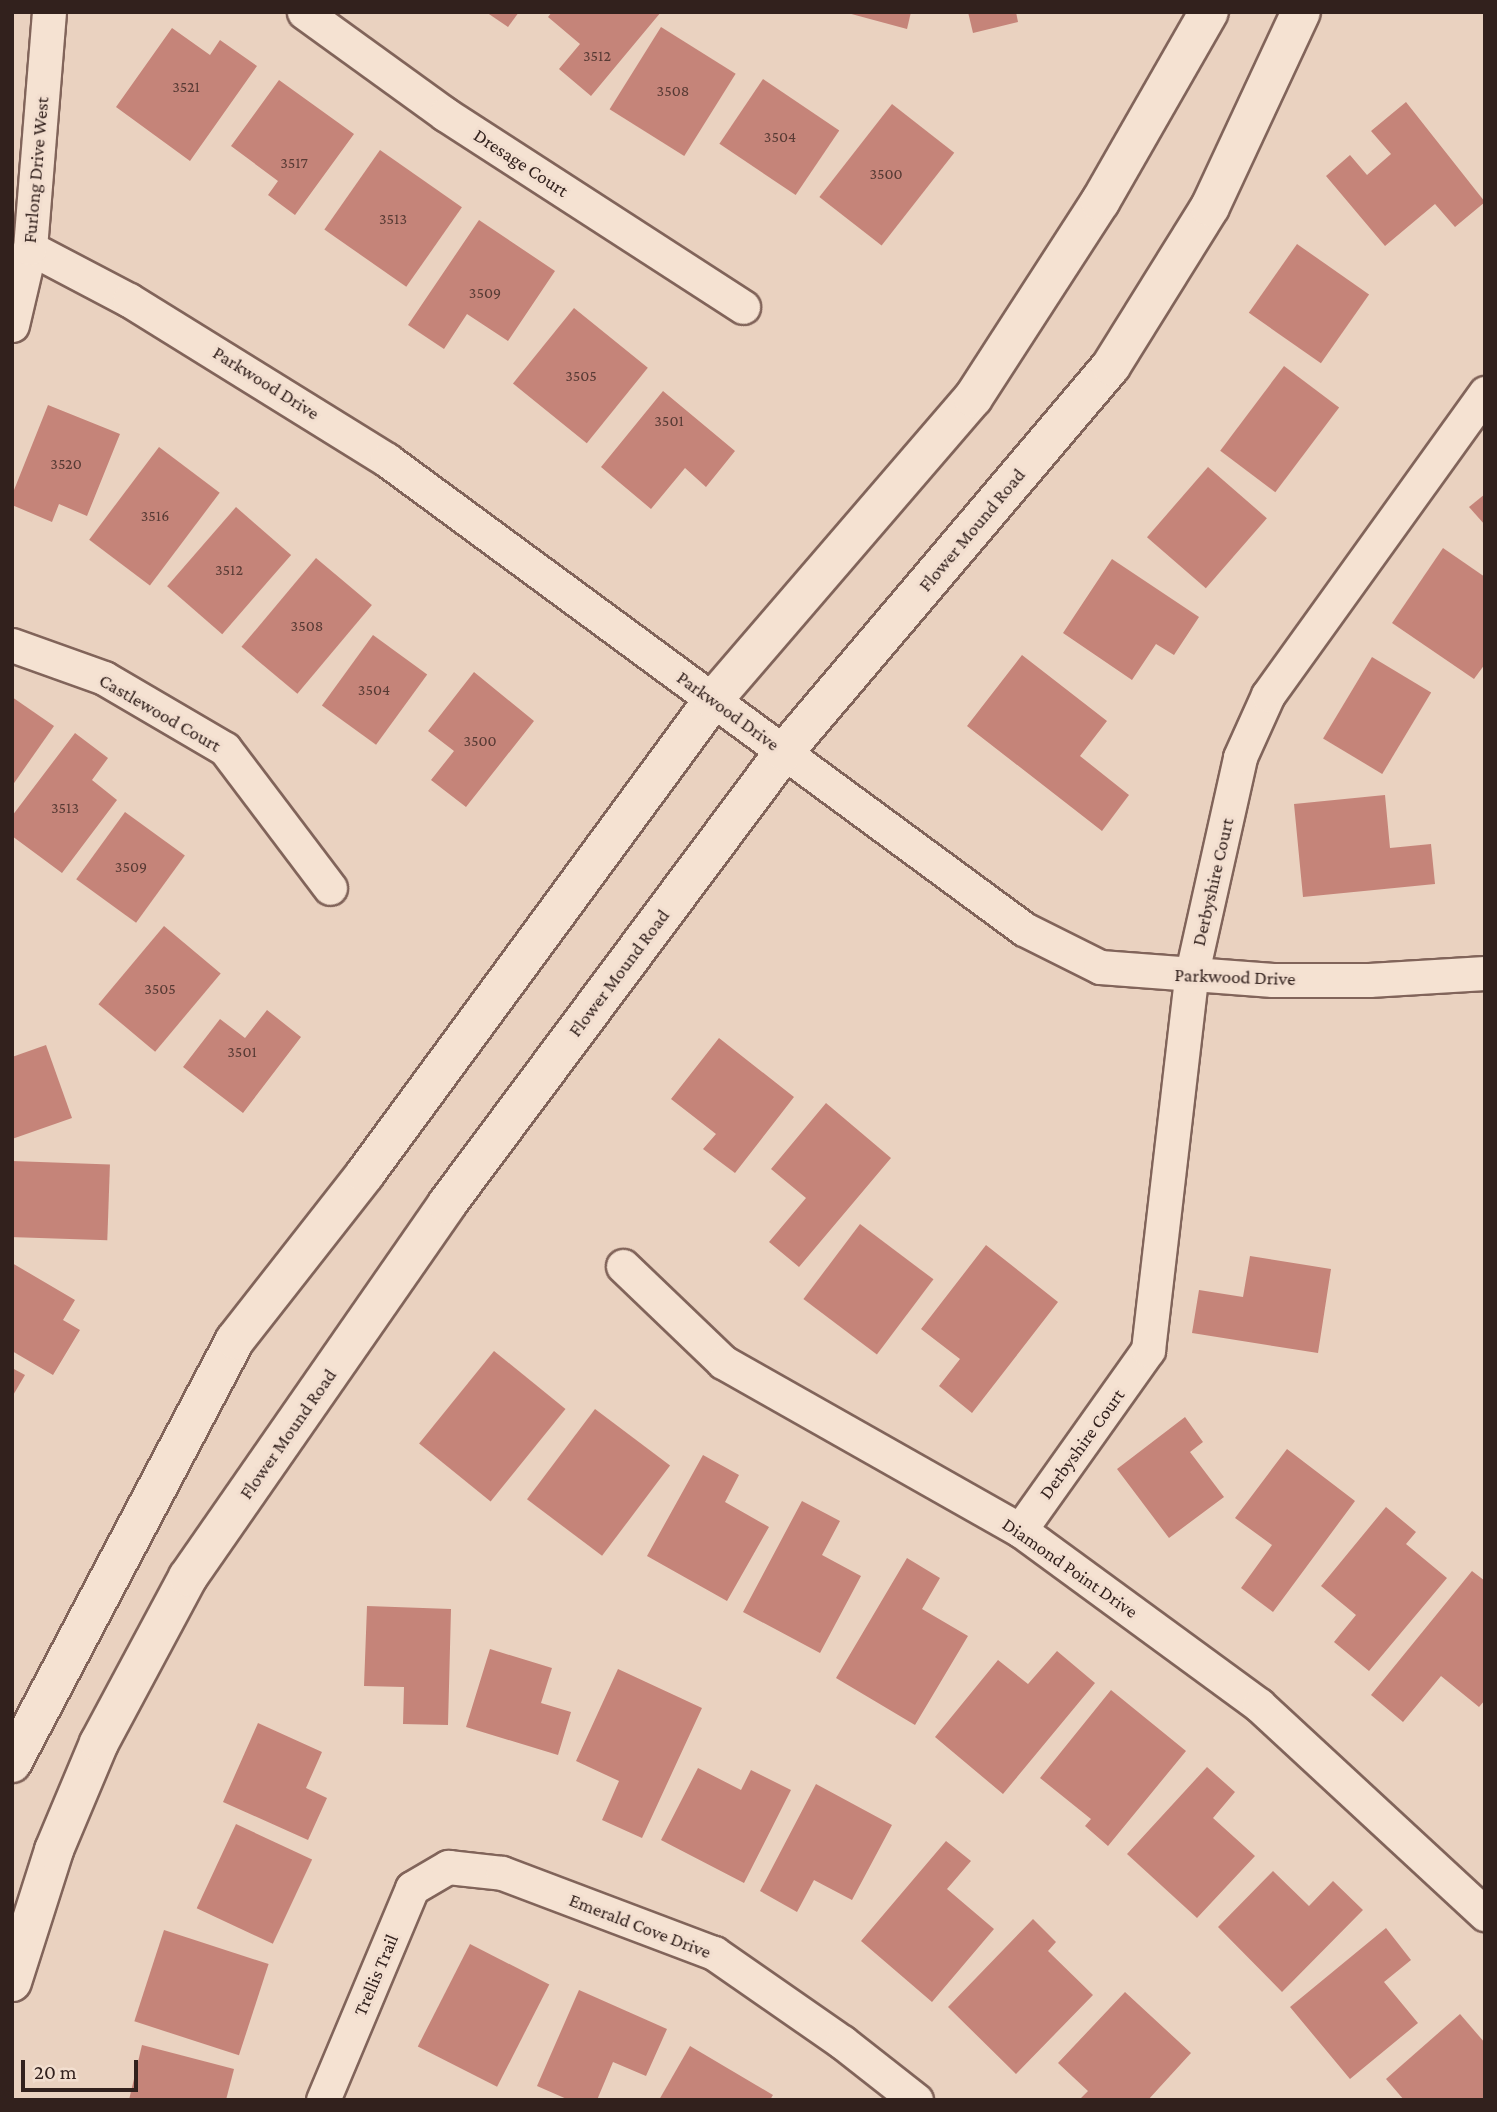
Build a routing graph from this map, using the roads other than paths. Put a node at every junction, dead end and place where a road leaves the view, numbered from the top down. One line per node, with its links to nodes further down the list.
1 (49, 12): 5 (street, Furlong Drive West)
2 (304, 12): 6 (street, Dresage Court)
3 (1209, 12): 10 (main road)
4 (1301, 12): 11 (main road, Flower Mound Road)
5 (30, 248): 7 (street, Furlong Drive West); 10 (street, Parkwood Drive)
6 (743, 307)
7 (12, 325)
8 (1485, 393): 14 (street, Derbyshire Court)
9 (12, 645): 12 (street, Castlewood Court)
10 (713, 700): 11 (street, Parkwood Drive); 17 (main road)
11 (784, 752): 14 (street, Parkwood Drive); 20 (main road, Flower Mound Road)
12 (330, 888)
13 (1485, 972): 14 (street, Parkwood Drive)
14 (1191, 977): 16 (street, Derbyshire Court)
15 (623, 1266): 16 (street, Diamond Point Drive)
16 (1020, 1530): 19 (street, Diamond Point Drive)
17 (12, 1763)
18 (448, 1867): 21 (street, Trellis Trail); 22 (street, Emerald Cove Drive)
19 (1485, 1914)
20 (12, 1982)
21 (323, 2100)
22 (916, 2100)

